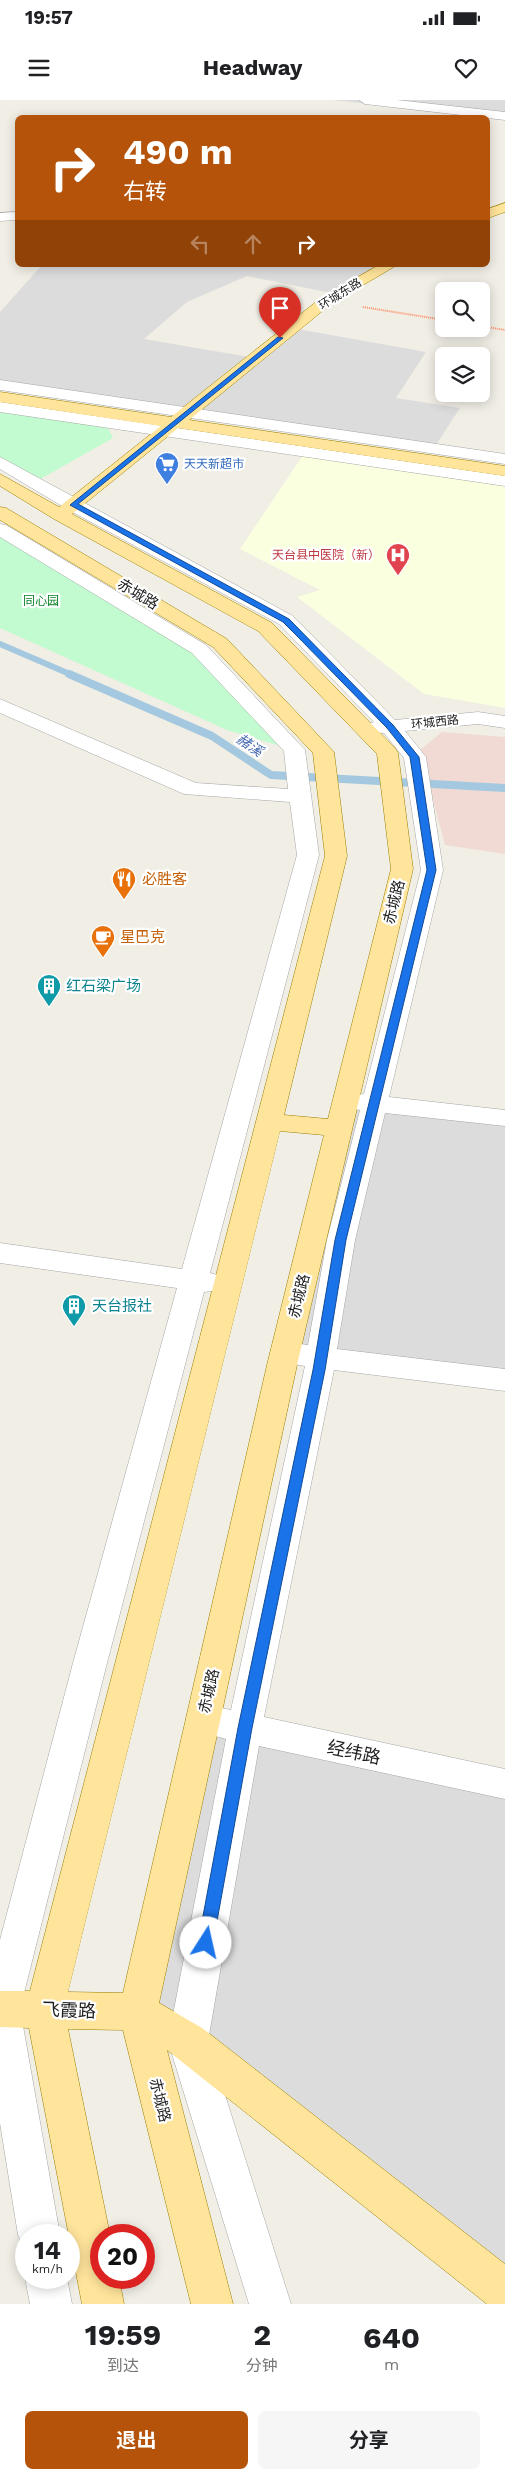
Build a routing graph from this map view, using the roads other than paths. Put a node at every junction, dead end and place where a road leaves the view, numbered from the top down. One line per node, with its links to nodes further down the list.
1 (366, 100): 2 (street)
2 (505, 116)
3 (505, 207): 4 (main road)
4 (490, 213)
5 (0, 216): 6 (street)
6 (15, 216)
7 (386, 267): 11 (main road, 环城东路)
8 (0, 385): 11 (street)
9 (0, 397): 11 (main road)
10 (0, 407): 11 (street)
11 (176, 423): 12 (street); 14 (main road); 16 (street); 17 (main road, 环城东路)
12 (505, 459)
13 (0, 462): 17 (street)
14 (505, 471)
15 (0, 479): 17 (main road, 赤城路)
16 (505, 481)
17 (67, 510): 22 (street); 23 (main road, 赤城路)
18 (0, 512): 24 (main road, 赤城路)
19 (0, 529): 24 (street)
20 (0, 705): 24 (street)
21 (505, 722): 22 (street, 环城西路)
22 (390, 727): 23 (street, 环城西路); 25 (street)
23 (366, 729): 25 (main road, 赤城路)
24 (315, 797): 28 (main road, 赤城路); 30 (street)
25 (408, 808): 26 (street)
26 (354, 1111): 27 (street); 28 (main road); 32 (main road, 赤城路); 35 (street)
27 (505, 1118)
28 (268, 1122): 31 (main road, 赤城路)
29 (0, 1252): 30 (street)
30 (193, 1280): 31 (street); 37 (street)
31 (227, 1285): 38 (main road, 赤城路)
32 (285, 1353): 33 (street); 34 (main road, 赤城路)
33 (505, 1380)
34 (203, 1719): 35 (street, 经纬路); 39 (main road, 赤城路)
35 (245, 1728): 36 (street, 经纬路); 40 (street)
36 (505, 1784)
37 (0, 2009): 38 (main road, 飞霞路); 41 (street)
38 (45, 2009): 39 (main road, 飞霞路); 45 (main road, 赤城路)
39 (138, 2012): 40 (main road); 46 (main road, 赤城路)
40 (188, 2041): 43 (main road); 47 (street)
41 (37, 2224)
42 (48, 2289): 44 (street)
43 (505, 2291)
44 (51, 2304)
45 (103, 2304)
46 (212, 2304)
47 (270, 2304)

